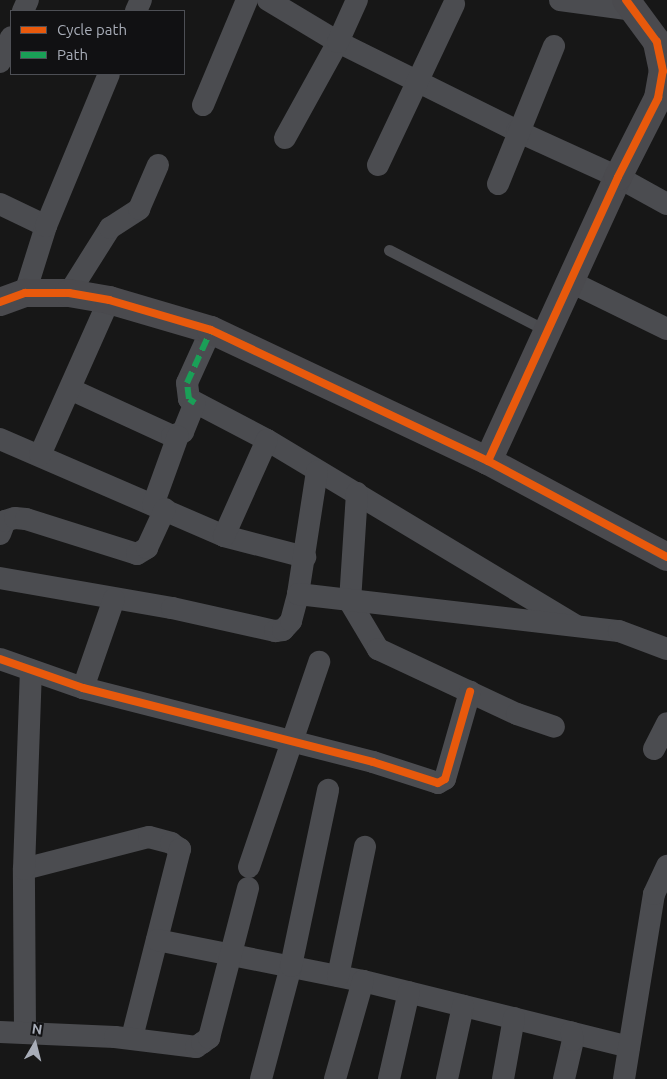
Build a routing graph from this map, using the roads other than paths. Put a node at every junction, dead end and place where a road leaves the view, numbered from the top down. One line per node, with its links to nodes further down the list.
1 (268, 0): 8 (street)
2 (357, 0): 8 (street)
3 (560, 0): 6 (street)
4 (244, 1): 14 (street)
5 (454, 4): 13 (street)
6 (630, 5): 11 (street)
7 (10, 39): 10 (street)
8 (338, 42): 13 (street); 16 (street)
9 (554, 46): 15 (street)
10 (0, 62)
11 (665, 70): 19 (street)
12 (109, 75): 23 (street)
13 (417, 79): 15 (street); 18 (street)
14 (203, 105)
15 (517, 131): 19 (street); 20 (street)
16 (285, 138)
17 (158, 165): 27 (street)
18 (378, 165)
19 (618, 177): 22 (street); 25 (street)
20 (498, 184)
21 (0, 204): 23 (street)
22 (667, 204)
23 (46, 226): 26 (street)
24 (389, 250): 32 (lane)
25 (571, 282): 30 (street); 32 (street)
26 (25, 293): 27 (street); 29 (street)
27 (69, 293): 28 (street)
28 (109, 300): 31 (street); 33 (street)
29 (0, 302)
30 (667, 328)
31 (211, 330): 34 (street); 39 (street)
32 (549, 332): 39 (street)
33 (70, 389): 35 (street); 38 (street)
34 (195, 403): 35 (street); 37 (street)
35 (178, 436): 42 (street)
36 (0, 440): 38 (street)
37 (266, 440): 40 (street); 44 (street)
38 (40, 455): 42 (street)
39 (488, 461): 46 (street)
40 (317, 471): 41 (street); 45 (street)
41 (357, 493): 50 (street); 51 (street)
42 (159, 507): 43 (street); 44 (street)
43 (0, 534)
44 (224, 536): 45 (street)
45 (305, 557): 48 (street)
46 (667, 557)
47 (0, 578): 49 (street)
48 (298, 594): 49 (street); 50 (street)
49 (114, 599): 56 (street)
50 (350, 602): 51 (street); 57 (street)
51 (575, 625): 52 (street)
52 (667, 649)
53 (0, 659): 55 (street)
54 (319, 662): 60 (street)
55 (31, 670): 56 (street); 65 (street)
56 (83, 688): 60 (street)
57 (470, 692): 59 (street); 60 (street)
58 (667, 723): 61 (street)
59 (554, 727)
60 (292, 740): 67 (street)
61 (654, 749)
62 (328, 790): 68 (street)
63 (365, 847): 69 (street)
64 (667, 866): 78 (street)
65 (24, 869): 66 (street); 74 (street)
66 (157, 940): 67 (street); 77 (street)
67 (233, 955): 68 (street); 77 (street)
68 (291, 966): 69 (street); 79 (street)
69 (338, 976): 70 (street)
70 (363, 981): 71 (street); 80 (street)
71 (409, 992): 72 (street); 81 (street)
72 (463, 1006): 73 (street); 82 (street)
73 (514, 1018): 76 (street); 83 (street)
74 (25, 1031): 75 (street); 77 (street)
75 (0, 1032)
76 (571, 1032): 78 (street); 84 (street)
77 (132, 1038)
78 (629, 1047): 85 (street)
79 (261, 1079)
80 (335, 1079)
81 (389, 1079)
82 (447, 1079)
83 (503, 1079)
84 (564, 1079)
85 (624, 1079)

